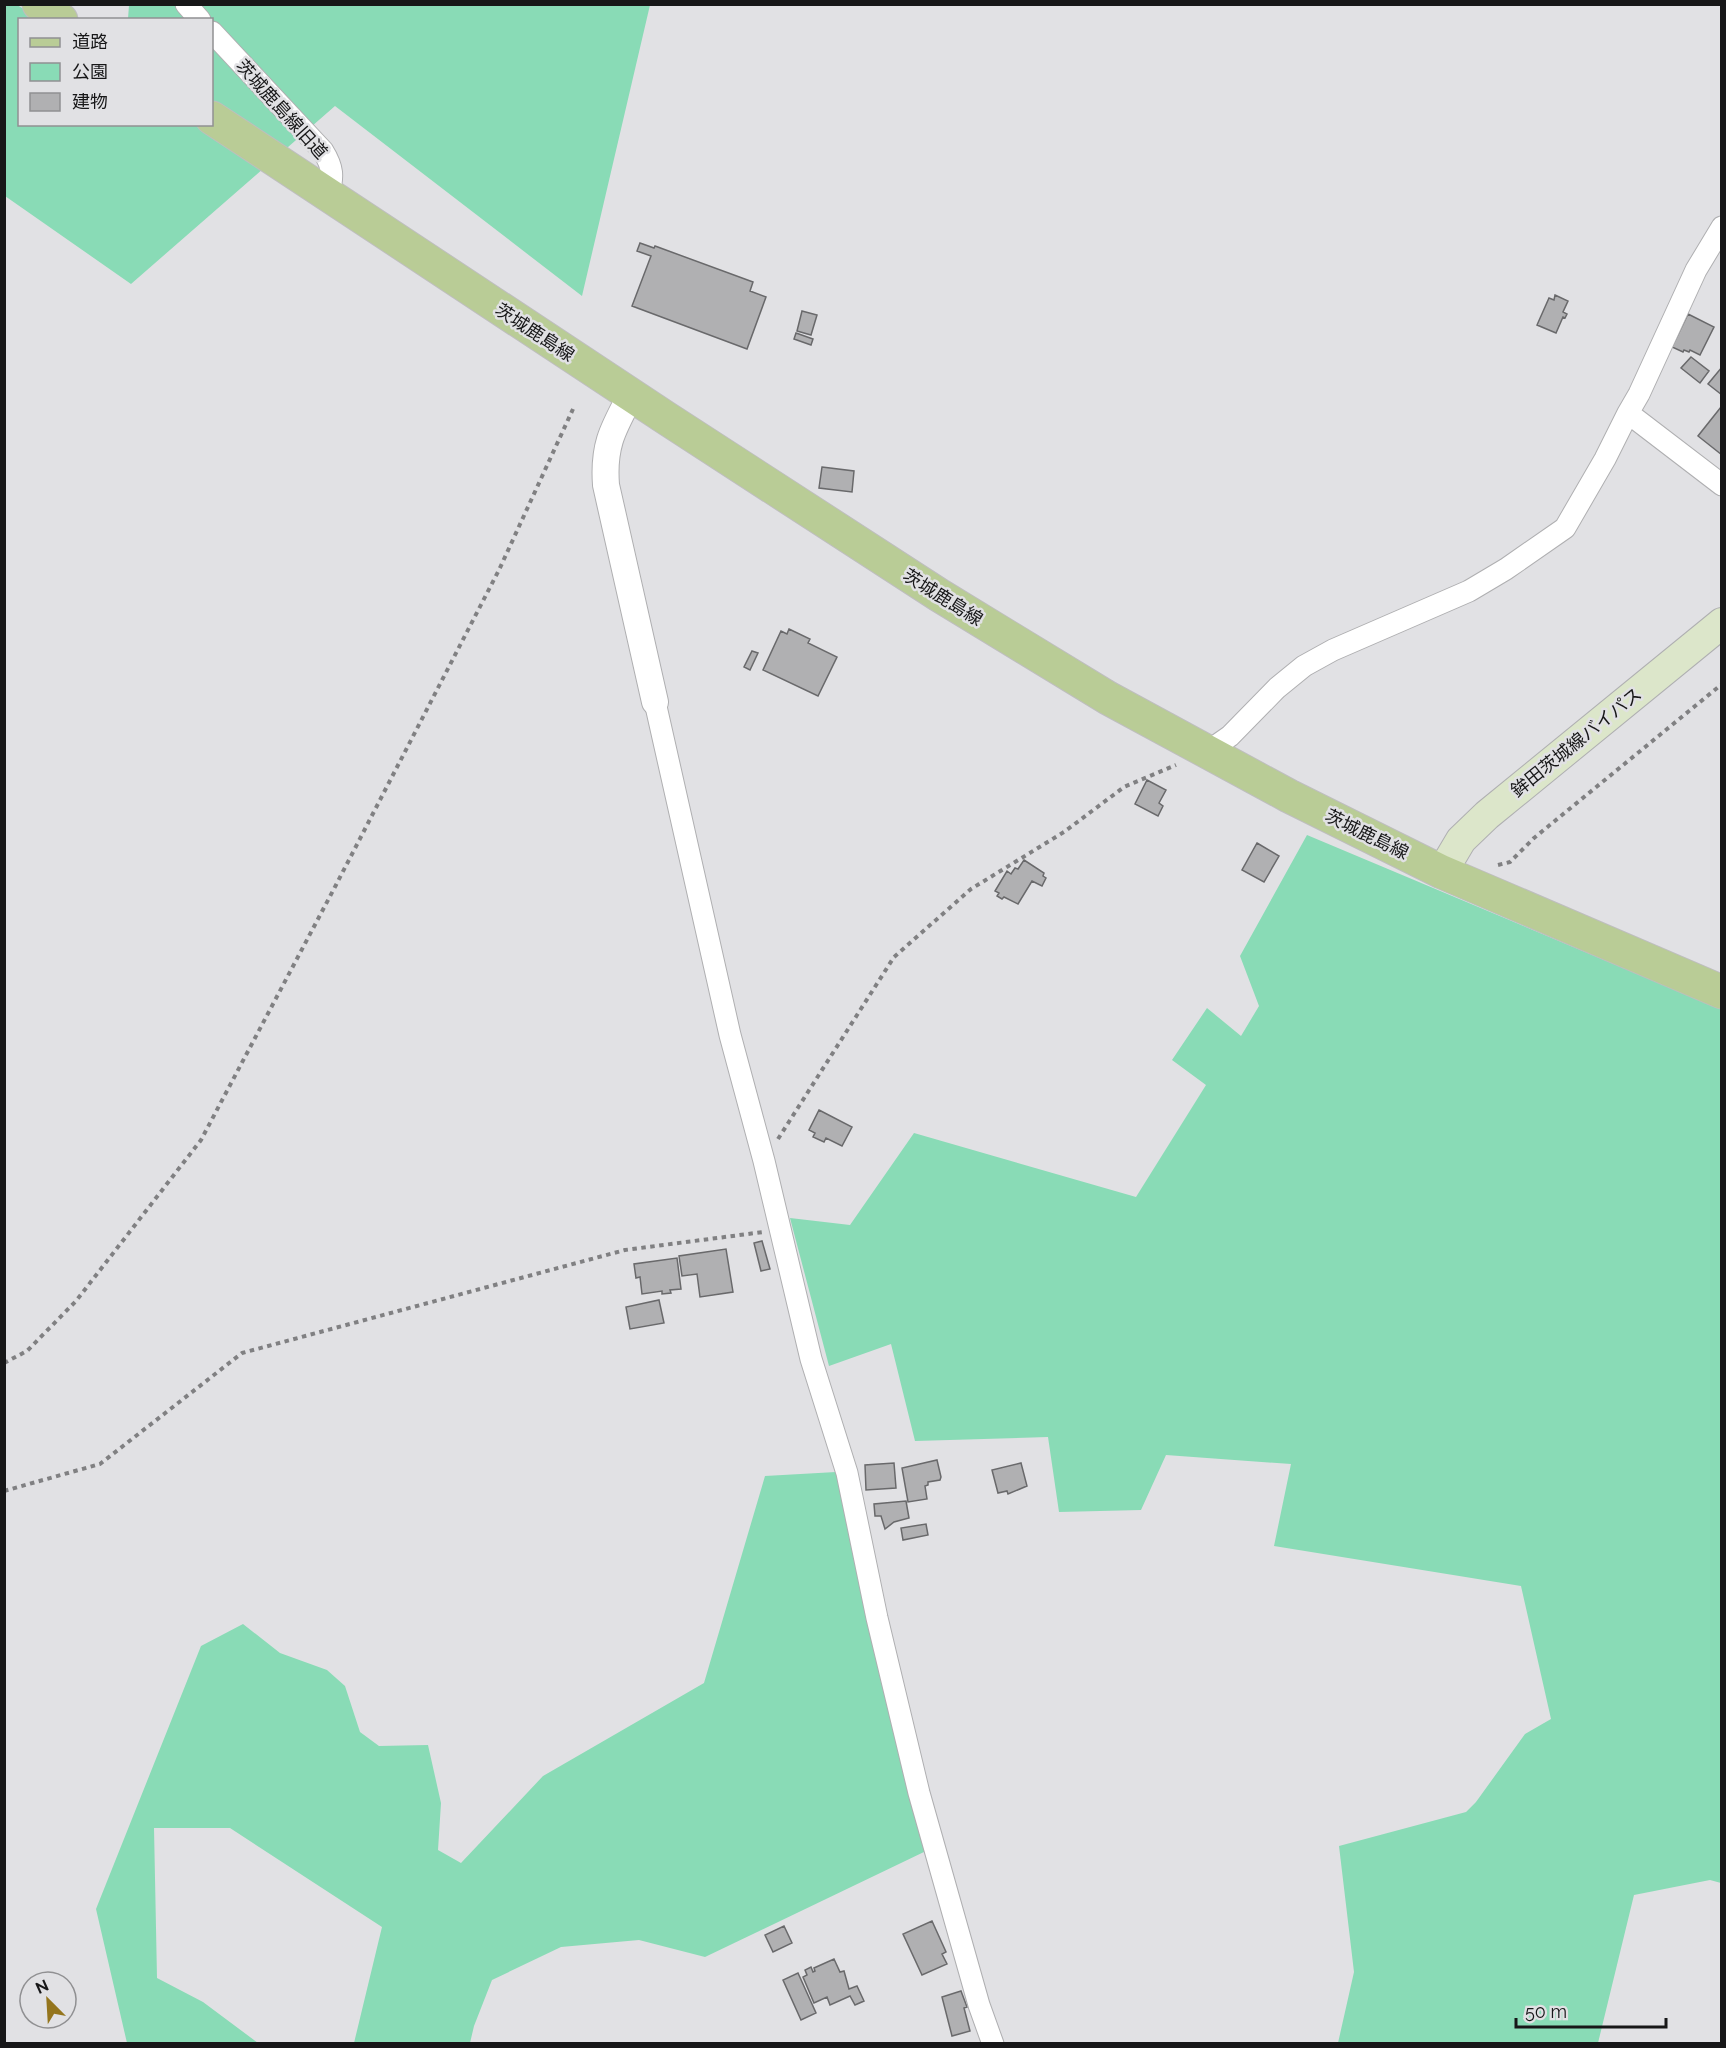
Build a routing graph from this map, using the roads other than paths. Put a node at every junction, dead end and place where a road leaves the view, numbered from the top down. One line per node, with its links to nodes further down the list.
1 (39, 4): 3 (main road)
2 (186, 4): 4 (street)
3 (58, 18)
4 (198, 18)
5 (213, 33): 7 (street, 茨城鹿島線旧道)
6 (213, 119): 7 (main road, 茨城鹿島線)
7 (328, 195): 9 (main road, 茨城鹿島線)
8 (1722, 227): 10 (street)
9 (631, 395): 13 (street); 14 (main road, 茨城鹿島線)
10 (1628, 413): 11 (street); 14 (street)
11 (1722, 485)
12 (1722, 622): 15 (main road, 鉾田茨城線バイパス)
13 (655, 702): 17 (street)
14 (1207, 752): 15 (main road, 茨城鹿島線)
15 (1442, 872): 16 (main road, 茨城鹿島線)
16 (1722, 992)
17 (993, 2043)

